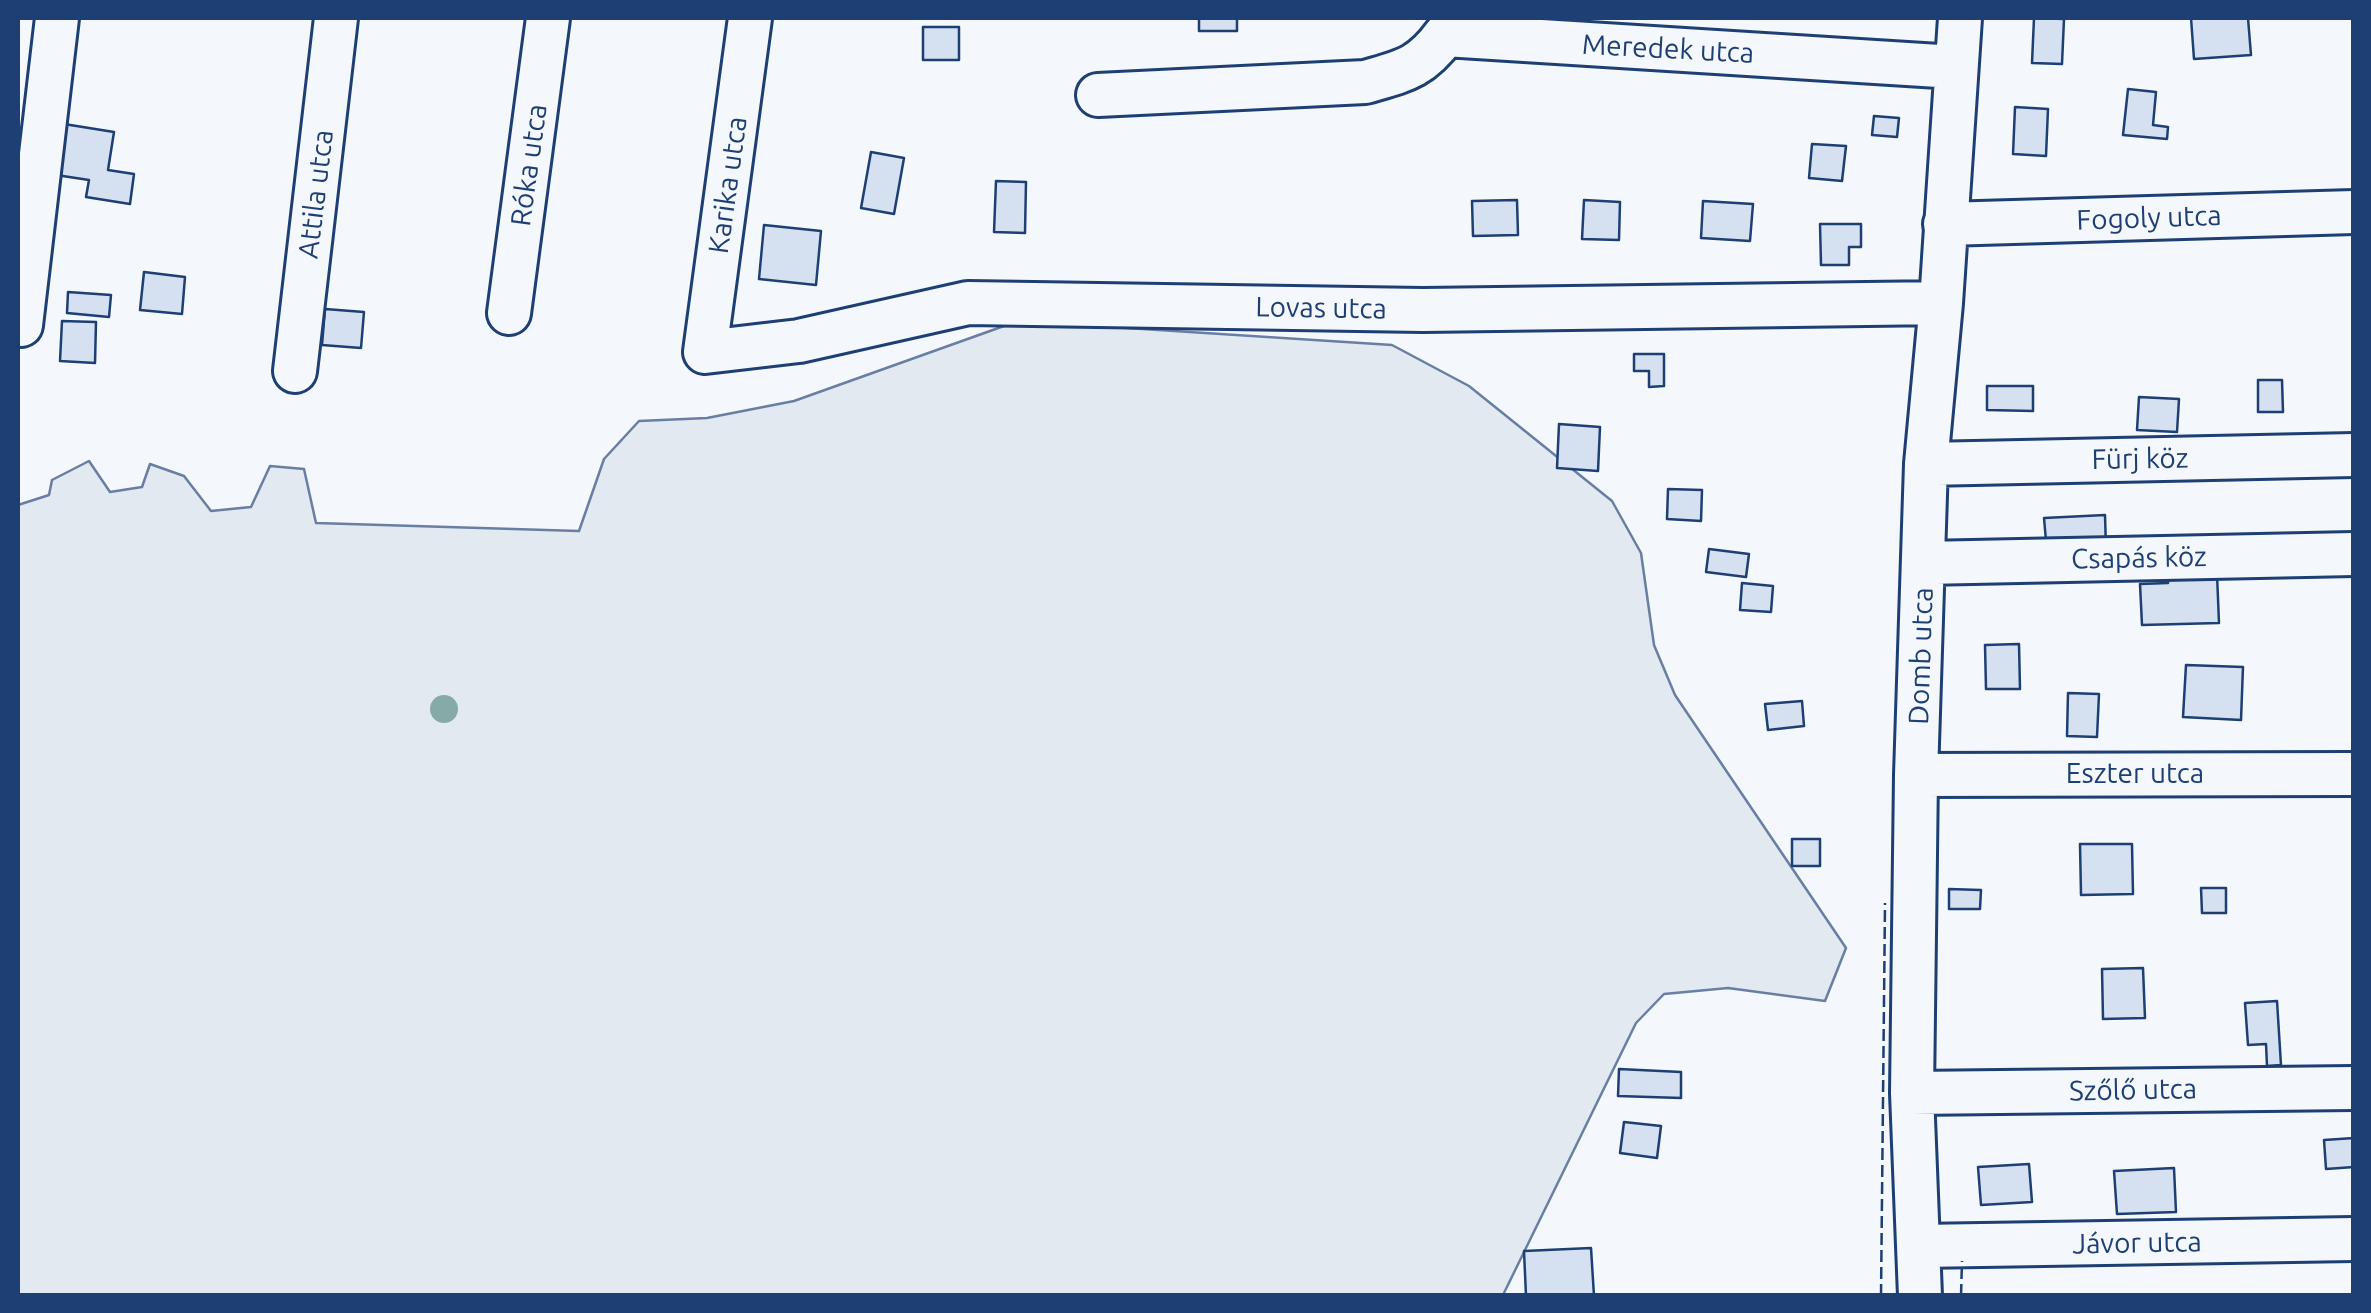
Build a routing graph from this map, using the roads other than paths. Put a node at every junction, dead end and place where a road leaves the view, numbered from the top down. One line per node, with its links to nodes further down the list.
1 (57, 18): 12 (street)
2 (336, 18): 14 (street, Attila utca)
3 (548, 18): 11 (street, Róka utca)
4 (750, 18): 13 (street, Karika utca)
5 (1960, 18): 6 (street, Domb utca)
6 (1955, 66): 7 (street, Meredek utca); 9 (street, Domb utca)
7 (1098, 95)
8 (2354, 212): 9 (street, Fogoly utca)
9 (1946, 224): 10 (street, Domb utca)
10 (1941, 303): 13 (street, Lovas utca); 16 (street, Domb utca)
11 (509, 312)
12 (21, 325)
13 (705, 352)
14 (296, 371)
15 (2354, 455): 16 (street, Fürj köz)
16 (1926, 464): 18 (street, Domb utca)
17 (2354, 554): 18 (street, Csapás köz)
18 (1924, 562): 19 (street, Domb utca)
19 (1916, 774): 20 (street, Eszter utca); 22 (street, Domb utca)
20 (2354, 774)
21 (2354, 1088): 22 (street, Szőlő utca)
22 (1912, 1092): 24 (street, Domb utca)
23 (2354, 1239): 24 (street, Jávor utca)
24 (1920, 1246): 25 (street, Domb utca)
25 (1920, 1296)

